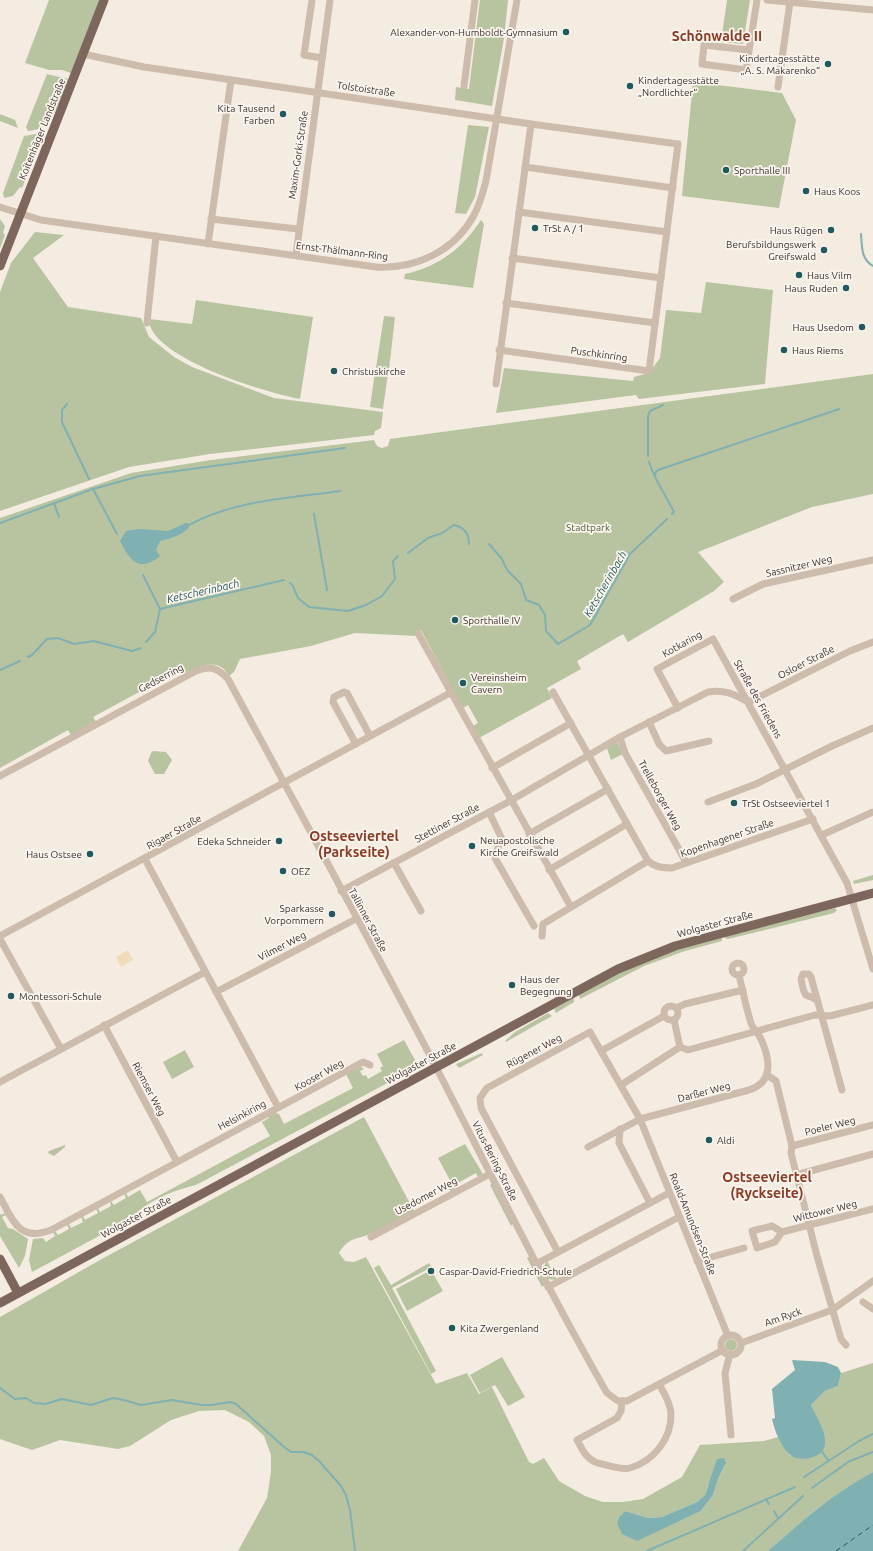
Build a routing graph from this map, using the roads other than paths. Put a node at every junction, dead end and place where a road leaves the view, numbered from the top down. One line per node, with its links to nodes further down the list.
1 (104, 0): 12 (main road, Koitenhäger Landstraße)
2 (312, 0): 13 (street)
3 (330, 0): 13 (street, Maxim-Gorki-Straße)
4 (476, 0): 15 (street)
5 (517, 0): 18 (street, Ernst-Thälmann-Ring)
6 (757, 0): 11 (street)
7 (767, 0): 8 (street)
8 (790, 2): 9 (street); 16 (street)
9 (823, 3): 10 (street)
10 (873, 10)
11 (749, 50): 11 (street)
12 (83, 54): 14 (street, Tolstoistraße); 24 (main road, Koitenhäger Landstraße)
13 (322, 58): 17 (street, Maxim-Gorki-Straße)
14 (231, 80): 17 (street, Tolstoistraße); 25 (street)
15 (464, 86)
16 (778, 87)
17 (318, 92): 18 (street, Tolstoistraße); 26 (street, Maxim-Gorki-Straße)
18 (498, 118): 19 (street, Puschkinring); 30 (street, Ernst-Thälmann-Ring)
19 (531, 124): 20 (street); 21 (street, Puschkinring)
20 (525, 167): 21 (street); 23 (street)
21 (673, 188): 27 (street, Puschkinring)
22 (0, 207): 24 (street, Ernst-Thälmann-Ring)
23 (518, 212): 27 (street); 31 (street)
24 (19, 214): 28 (street, Ernst-Thälmann-Ring); 32 (main road, Koitenhäger Landstraße)
25 (211, 219): 26 (street, Ernst-Thälmann-Ring); 29 (street)
26 (298, 229): 30 (street, Maxim-Gorki-Straße)
27 (667, 232): 33 (street, Puschkinring)
28 (156, 236): 29 (street, Ernst-Thälmann-Ring); 35 (street)
29 (208, 244): 30 (street, Ernst-Thälmann-Ring)
30 (296, 255)
31 (512, 258): 33 (street); 34 (street)
32 (0, 266)
33 (660, 278): 36 (street, Puschkinring)
34 (506, 303): 36 (street); 37 (street)
35 (147, 322)
36 (655, 323): 37 (street, Puschkinring)
37 (499, 350): 38 (street)
38 (496, 384)
39 (873, 560): 40 (street, Sassnitzer Weg)
40 (733, 599)
41 (418, 633): 45 (street)
42 (713, 639): 46 (street, Straße des Friedens); 47 (street, Kotkaring)
43 (873, 642): 46 (street, Osloer Straße)
44 (553, 692): 49 (street)
45 (450, 693): 51 (street, Rigaer Straße); 56 (street)
46 (749, 702): 47 (street); 57 (street, Straße des Friedens)
47 (678, 708): 48 (street)
48 (649, 722): 52 (street); 53 (street)
49 (571, 723): 55 (street); 56 (street)
50 (873, 728): 57 (street)
51 (370, 736): 54 (street, Rigaer Straße); 54 (street)
52 (620, 737): 55 (street); 71 (street, Trelleborger Weg)
53 (709, 741)
54 (356, 744): 59 (street, Rigaer Straße)
55 (588, 755): 60 (street); 61 (street)
56 (492, 768): 61 (street)
57 (786, 769): 62 (street); 65 (street, Straße des Friedens)
58 (0, 776): 59 (street, Gedserring)
59 (284, 783): 69 (street, Rigaer Straße); 74 (street, Tallinner Straße)
60 (608, 789): 66 (street); 67 (street)
61 (510, 801): 63 (street, Stettiner Straße); 67 (street)
62 (708, 802)
63 (488, 812): 72 (street, Stettiner Straße); 80 (street, Stettiner Straße)
64 (873, 812): 68 (street)
65 (813, 819): 68 (street, Straße des Friedens); 71 (street, Kopenhagener Straße)
66 (627, 824): 70 (street); 73 (street)
67 (529, 834): 73 (street)
68 (822, 835): 76 (street, Straße des Friedens)
69 (145, 859): 82 (street, Rigaer Straße); 84 (street, Helsinkiring)
70 (648, 861): 71 (street, Kopenhagener Straße); 77 (street)
71 (686, 862)
72 (394, 863): 74 (street, Stettiner Straße); 78 (street)
73 (549, 870): 77 (street)
74 (342, 891): 79 (street, Tallinner Straße)
75 (873, 893): 76 (main road, Wolgaster Straße)
76 (852, 898): 83 (street, Straße des Friedens); 101 (main road, Wolgaster Straße)
77 (571, 907): 81 (street)
78 (421, 911)
79 (356, 919): 87 (street, Vilmer Weg); 101 (street, Tallinner Straße)
80 (534, 926)
81 (542, 936)
82 (0, 938): 98 (street)
83 (873, 969)
84 (205, 972): 87 (street, Helsinkiring); 94 (street)
85 (739, 975): 86 (street)
86 (743, 990): 90 (street); 96 (street)
87 (216, 992): 107 (street, Helsinkiring)
88 (818, 1002): 92 (street)
89 (873, 1005): 92 (street)
90 (676, 1008): 91 (street); 93 (street)
91 (664, 1016): 93 (street); 99 (street)
92 (822, 1016): 96 (street); 106 (street)
93 (674, 1020): 97 (street)
94 (104, 1025): 98 (street); 114 (street, Riemser Weg)
95 (590, 1032): 99 (street, Roald-Amundsen-Straße); 105 (street, Rügener Weg)
96 (756, 1032): 97 (street); 102 (street)
97 (680, 1047): 104 (street)
98 (61, 1049): 103 (street)
99 (601, 1051): 104 (street, Roald-Amundsen-Straße)
100 (370, 1065): 107 (street, Kooser Weg)
101 (436, 1067): 115 (street, Vitus-Bering-Straße); 132 (main road, Wolgaster Straße)
102 (767, 1075): 108 (street, Darßer Weg); 111 (street)
103 (0, 1082)
104 (621, 1085): 108 (street, Roald-Amundsen-Straße)
105 (487, 1088): 126 (street, Vitus-Bering-Straße)
106 (842, 1090)
107 (278, 1107): 114 (street, Helsinkiring)
108 (640, 1119): 110 (street); 117 (street, Roald-Amundsen-Straße)
109 (873, 1125): 111 (street, Poeler Weg)
110 (620, 1129): 112 (street); 119 (street)
111 (792, 1146): 116 (street)
112 (588, 1147)
113 (873, 1154): 116 (street)
114 (177, 1162): 118 (street, Helsinkiring)
115 (490, 1174): 124 (street, Usedomer Weg); 129 (street, Vitus-Bering-Straße)
116 (796, 1175): 122 (street)
117 (669, 1193): 119 (street); 121 (street, Roald-Amundsen-Straße)
118 (0, 1197)
119 (650, 1202): 126 (street)
120 (873, 1209): 122 (street, Wittower Weg)
121 (680, 1217): 128 (street, Roald-Amundsen-Straße); 131 (street)
122 (809, 1225): 123 (street, Wittower Weg); 136 (street)
123 (782, 1232)
124 (371, 1236)
125 (744, 1248): 128 (street)
126 (558, 1252): 129 (street)
127 (0, 1260): 132 (main road)
128 (697, 1261): 137 (street, Roald-Amundsen-Straße)
129 (536, 1264): 131 (street, Vitus-Bering-Straße)
130 (873, 1281): 136 (street, Am Ryck)
131 (548, 1287): 143 (street, Vitus-Bering-Straße)
132 (18, 1293): 134 (main road, Wolgaster Straße)
133 (863, 1302): 135 (street)
134 (0, 1303)
135 (873, 1309)
136 (832, 1310): 138 (street, Am Ryck); 139 (street)
137 (728, 1336): 138 (street); 140 (street)
138 (741, 1343): 141 (street, Am Ryck)
139 (846, 1344)
140 (723, 1350): 141 (street); 142 (street)
141 (730, 1354): 144 (street)
142 (659, 1384): 143 (street); 143 (street)
143 (622, 1401)
144 (731, 1435)

